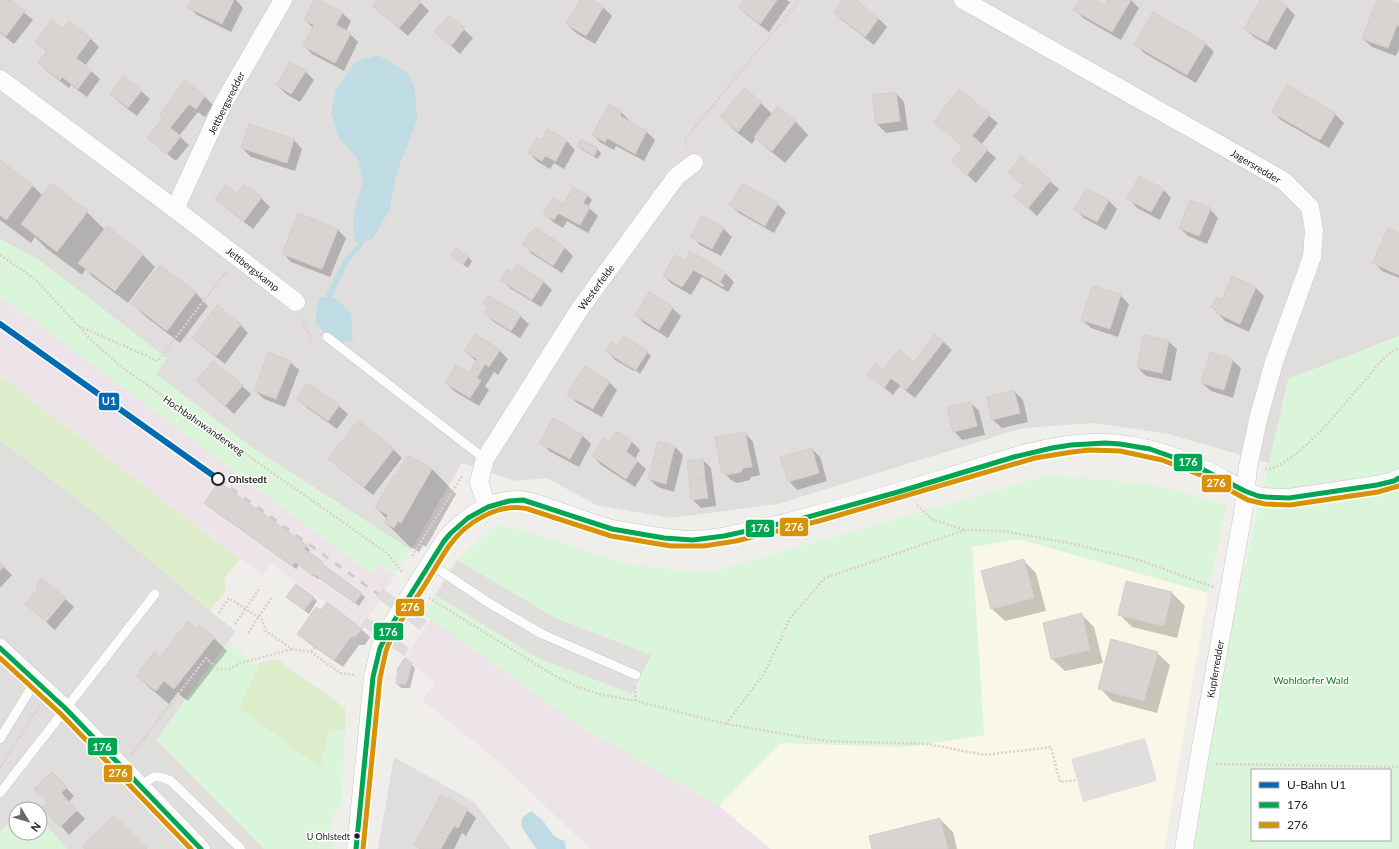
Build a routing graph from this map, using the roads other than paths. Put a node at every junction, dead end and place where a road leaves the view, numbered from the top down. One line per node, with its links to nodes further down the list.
1 (283, 0): 5 (street, Jettbergsredder)
2 (963, 0): 10 (street, Jagersredder)
3 (0, 79): 5 (street, Jettbergskamp)
4 (694, 164): 8 (street, Westerfelde)
5 (175, 209): 6 (street, Jettbergskamp)
6 (296, 302)
7 (326, 337): 8 (lane)
8 (484, 462): 11 (street, Westerfelde)
9 (1399, 478): 10 (street)
10 (1245, 490): 11 (street); 24 (street, Kupferredder)
11 (487, 507): 12 (street)
12 (429, 563): 15 (lane); 23 (street)
13 (155, 594): 17 (lane)
14 (0, 648): 16 (street)
15 (636, 675)
16 (36, 680): 17 (street); 18 (lane)
17 (66, 709): 19 (street); 20 (lane)
18 (0, 739)
19 (142, 787): 21 (street); 22 (lane)
20 (0, 793)
21 (201, 849)
22 (241, 849)
23 (356, 849)
24 (1184, 849)

